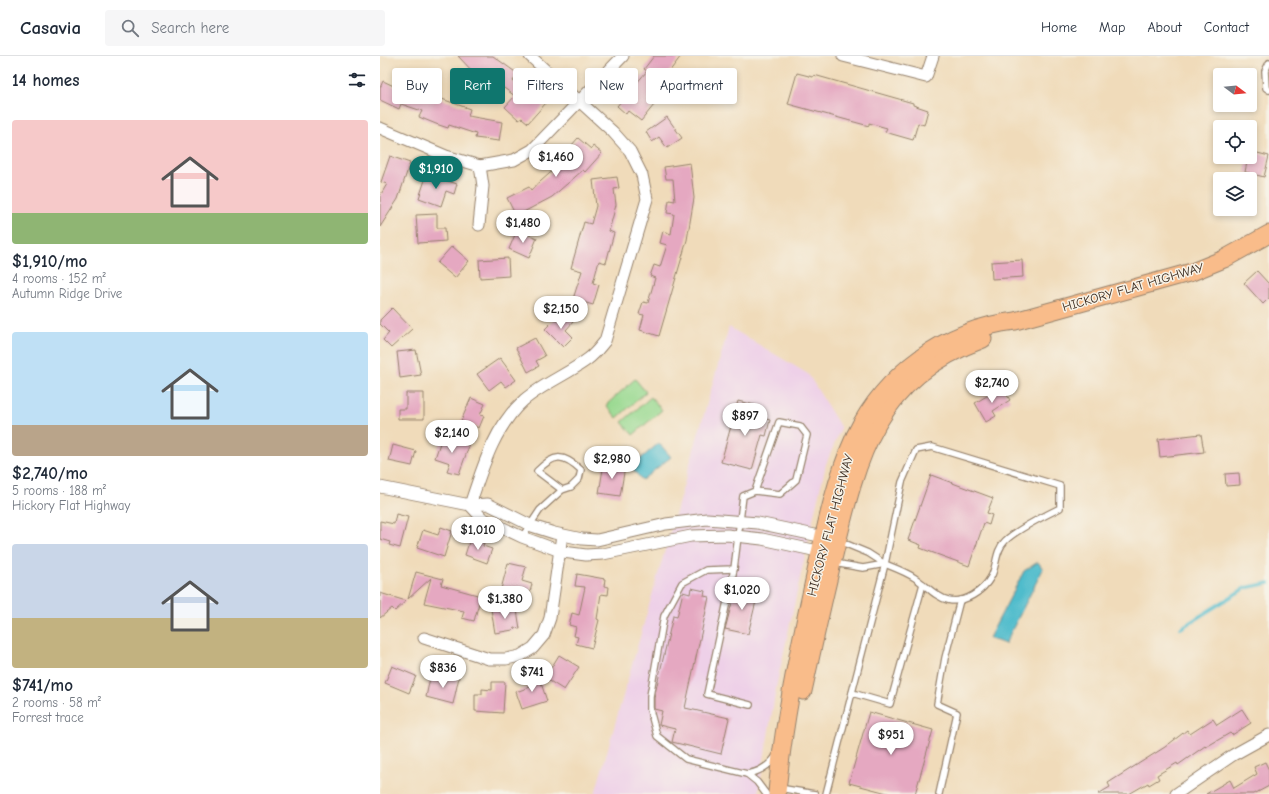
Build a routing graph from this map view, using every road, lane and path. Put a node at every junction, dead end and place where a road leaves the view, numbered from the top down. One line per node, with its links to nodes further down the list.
1 (530, 56): 7 (street)
2 (623, 56): 7 (street)
3 (843, 56): 4 (street)
4 (933, 56)
5 (1269, 63): 6 (lane)
6 (1269, 90)
7 (580, 102): 9 (street); 15 (street)
8 (380, 128): 9 (street)
9 (480, 166): 10 (street)
10 (480, 226)
11 (1269, 234): 21 (main road, HICKORY FLAT HIGHWAY)
12 (380, 487): 15 (street)
13 (562, 490): 13 (lane); 17 (lane)
14 (755, 492): 14 (lane); 16 (lane)
15 (470, 505): 17 (street); 20 (street)
16 (740, 521): 18 (street); 19 (lane); 21 (street)
17 (530, 525): 18 (street); 20 (lane)
18 (562, 535): 22 (street)
19 (739, 536): 21 (street); 22 (street); 24 (lane)
20 (522, 537): 22 (street)
21 (829, 549): 23 (lane); 23 (lane); 31 (main road, HICKORY FLAT HIGHWAY); 33 (main road, HICKORY FLAT HIGHWAY)
22 (559, 550): 27 (street)
23 (885, 564): 25 (lane); 26 (lane); 28 (lane)
24 (734, 569): 29 (lane); 32 (lane)
25 (923, 584): 26 (lane); 28 (lane)
26 (960, 600): 36 (lane)
27 (424, 638)
28 (852, 693): 35 (lane)
29 (750, 705)
30 (1269, 735): 37 (street)
31 (781, 748): 32 (lane); 33 (main road, HICKORY FLAT HIGHWAY)
32 (747, 774): 33 (lane)
33 (774, 792): 34 (lane)
34 (815, 794)
35 (826, 794)
36 (939, 794)
37 (1176, 794)

